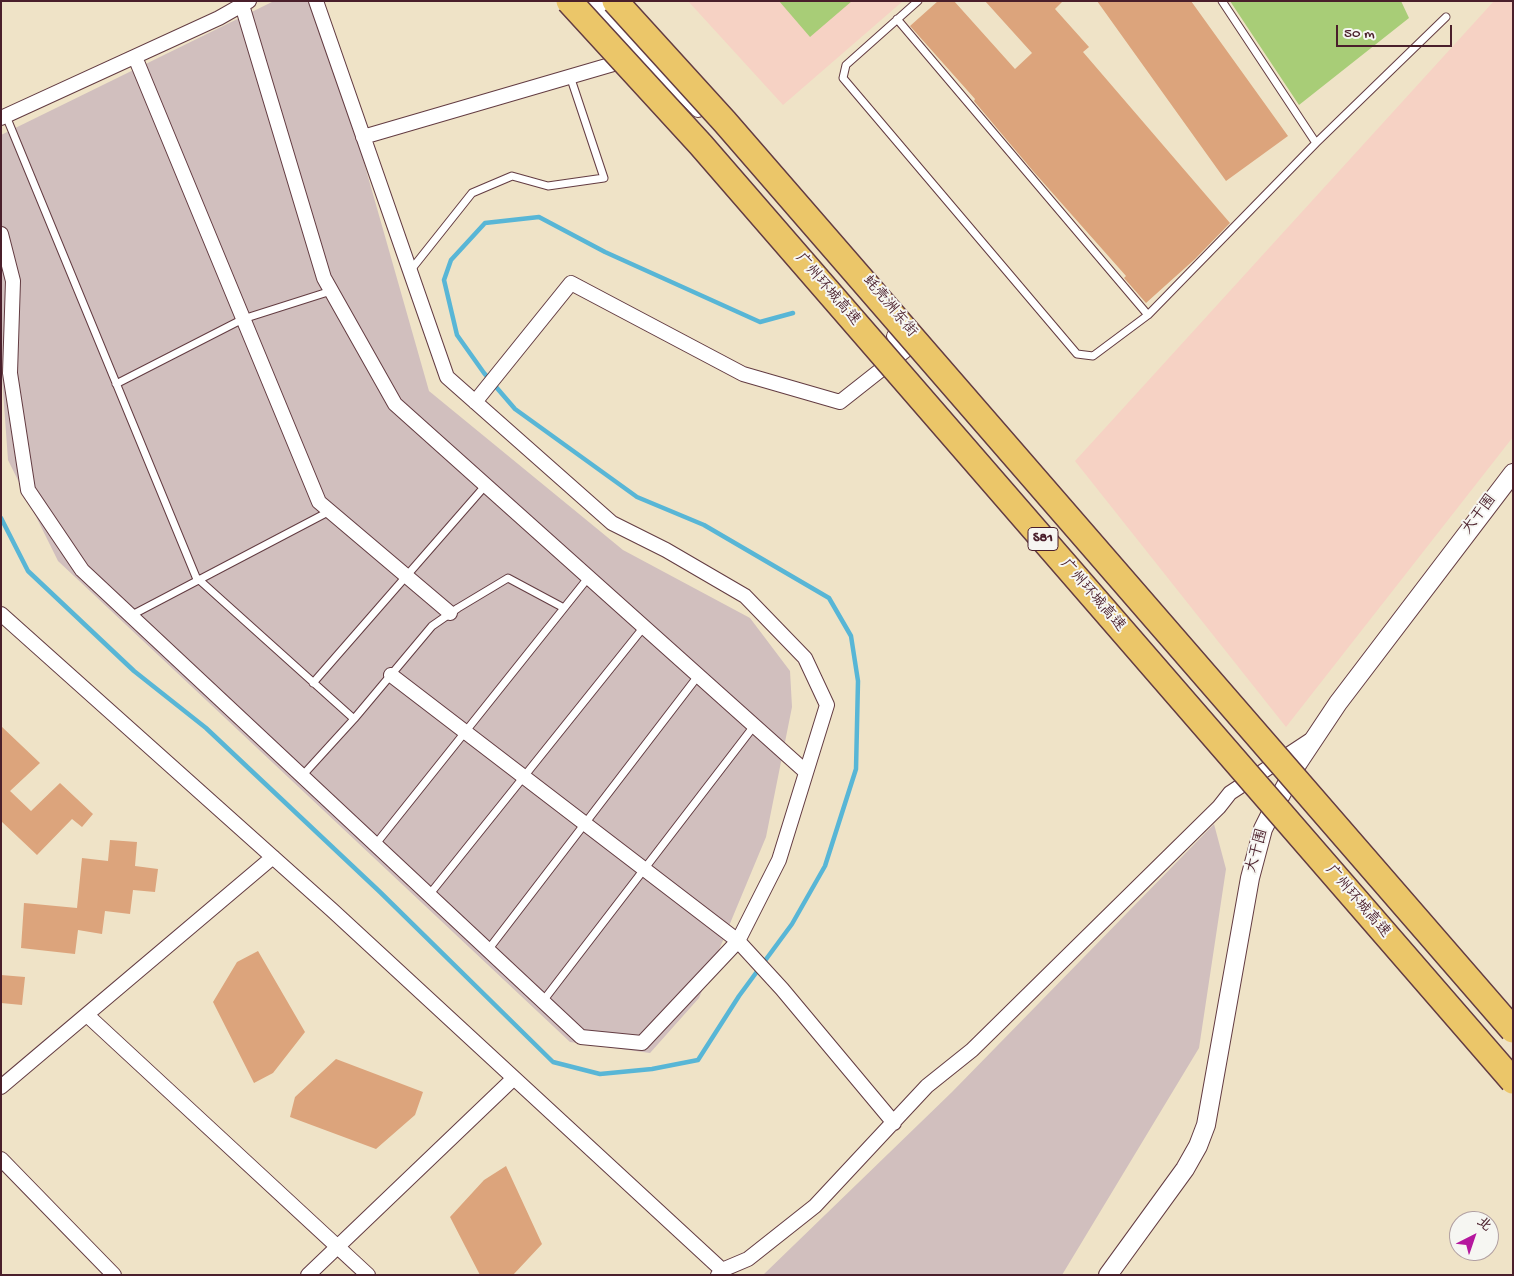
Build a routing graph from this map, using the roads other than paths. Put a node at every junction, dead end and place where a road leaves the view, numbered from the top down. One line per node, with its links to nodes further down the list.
1 (316, 1): 14 (street)
2 (569, 1): 56 (highway, 广州环城高速 / S81, bridge)
3 (592, 1): 10 (street, 蚝壳洲东街)
4 (615, 1): 54 (highway, S81, bridge)
5 (918, 1): 9 (lane)
6 (1222, 1): 15 (lane)
7 (246, 3): 11 (street); 18 (street)
8 (1446, 17): 15 (lane)
9 (897, 19): 19 (lane); 19 (lane)
10 (644, 55): 12 (street); 23 (street, 蚝壳洲东街)
11 (135, 57): 13 (street); 20 (street)
12 (570, 76): 14 (street); 17 (lane)
13 (3, 117): 22 (lane)
14 (363, 137): 17 (street)
15 (1316, 143): 19 (lane)
16 (1, 234): 21 (street)
17 (410, 271): 23 (street)
18 (331, 291): 20 (lane); 25 (street)
19 (1148, 315)
20 (243, 319): 22 (lane); 26 (street)
21 (6, 375): 33 (street)
22 (116, 384): 29 (lane)
23 (475, 402): 42 (street)
24 (1513, 473): 41 (street, 大干围)
25 (485, 486): 27 (lane); 28 (street)
26 (330, 511): 27 (street); 29 (lane)
27 (406, 576): 31 (street); 37 (lane)
28 (588, 578): 30 (lane); 34 (street)
29 (200, 580): 33 (lane); 37 (lane)
30 (564, 608): 31 (lane); 40 (lane)
31 (450, 613): 35 (lane)
32 (1, 614): 47 (street)
33 (130, 616): 43 (street)
34 (643, 628): 36 (street); 44 (lane)
35 (391, 675): 38 (lane); 40 (street)
36 (698, 676): 39 (street); 45 (lane)
37 (313, 683): 38 (lane)
38 (354, 719): 43 (lane)
39 (754, 726): 42 (street); 48 (lane)
40 (465, 732): 44 (street); 46 (lane)
41 (1314, 738): 58 (street); 65 (street, 大干围)
42 (806, 772): 50 (street)
43 (302, 776): 46 (street)
44 (524, 777): 45 (street); 49 (lane)
45 (585, 823): 48 (street); 51 (lane)
46 (375, 844): 49 (street)
47 (273, 857): 53 (street); 55 (street)
48 (645, 869): 50 (street); 52 (lane)
49 (429, 895): 51 (street)
50 (740, 944): 52 (street); 58 (street)
51 (488, 950): 52 (street)
52 (543, 1002)
53 (87, 1015): 57 (street); 60 (street)
54 (1513, 1030)
55 (514, 1078): 60 (street); 61 (street)
56 (1513, 1081)
57 (1, 1087)
58 (894, 1123): 61 (street)
59 (1, 1159): 62 (street)
60 (337, 1246): 63 (street); 64 (street)
61 (720, 1272)
62 (114, 1275)
63 (308, 1275)
64 (368, 1275)
65 (1108, 1275)

